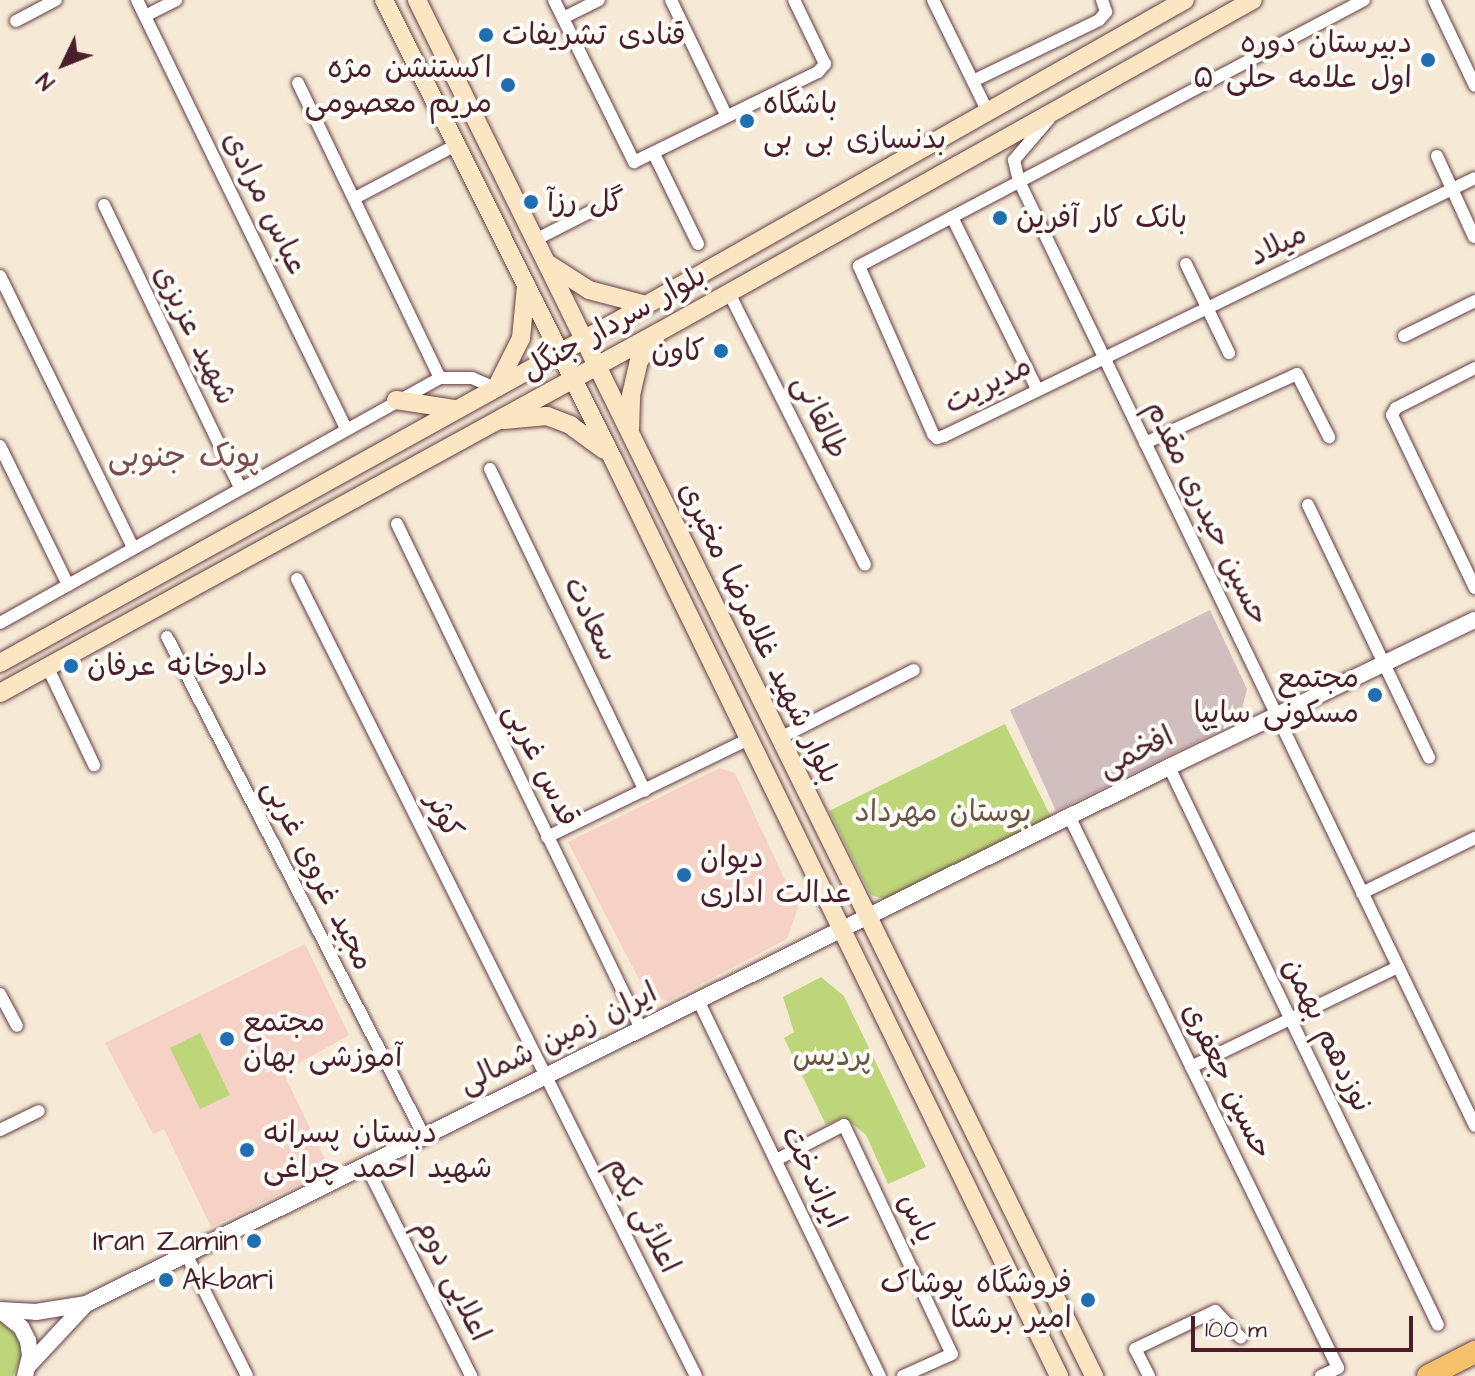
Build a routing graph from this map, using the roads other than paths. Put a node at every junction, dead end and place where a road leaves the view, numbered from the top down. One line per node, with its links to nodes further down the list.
1 (56, 0): 18 (street)
2 (137, 0): 16 (street, عباس مرادی)
3 (176, 0): 16 (street)
4 (384, 0): 25 (main road, بلوار شهید غلامرضا مخبری)
5 (417, 0): 36 (main road, بلوار شهید غلامرضا مخبری)
6 (554, 0): 17 (street)
7 (599, 0): 17 (street)
8 (671, 0): 24 (street)
9 (794, 0): 24 (street)
10 (933, 0): 19 (street)
11 (1185, 0): 23 (main road, بلوار سردار جنگل)
12 (1253, 0): 22 (main road, بلوار سردار جنگل)
13 (1364, 0): 29 (street)
14 (1434, 0): 21 (street)
15 (1104, 6): 19 (street)
16 (145, 16): 61 (street, عباس مرادی)
17 (563, 18): 26 (street)
18 (16, 21)
19 (973, 81): 23 (street)
20 (298, 83): 31 (street)
21 (1475, 86)
22 (1058, 108): 29 (street); 42 (main road, بلوار سردار جنگل)
23 (987, 110): 44 (main road, بلوار سردار جنگل)
24 (726, 115): 26 (street)
25 (456, 145): 31 (street); 41 (main road, بلوار شهید غلامرضا مخبری)
26 (654, 154): 37 (street)
27 (1437, 156): 30 (street)
28 (1475, 178): 30 (street, میلاد)
29 (1019, 181): 34 (street); 51 (street, حسین حیدری مقدم)
30 (1452, 189): 35 (street); 45 (street, میلاد)
31 (355, 198): 54 (street)
32 (104, 205): 68 (street, شهید عزیزی)
33 (592, 211): 36 (street)
34 (952, 217): 57 (street); 57 (street, مدیریت)
35 (1474, 237)
36 (535, 240): 38 (main road, بلوار شهید غلامرضا مخبری)
37 (698, 244)
38 (547, 263): 44 (main road); 48 (main road, بلوار شهید غلامرضا مخبری)
39 (1186, 264): 45 (street)
40 (0, 276): 71 (street)
41 (526, 287): 49 (main road, بلوار شهید غلامرضا مخبری); 56 (main road)
42 (728, 291): 46 (main road, بلوار سردار جنگل); 72 (street, طالقانی)
43 (1475, 301): 47 (street)
44 (646, 305): 48 (main road, بلوار سردار جنگل)
45 (1207, 308): 50 (street); 51 (street, میلاد)
46 (659, 332): 52 (main road, بلوار سردار جنگل); 62 (main road)
47 (1404, 336)
48 (583, 338): 49 (main road, بلوار سردار جنگل); 52 (main road, بلوار شهید غلامرضا مخبری)
49 (559, 352): 55 (main road, بلوار شهید غلامرضا مخبری); 56 (main road, بلوار سردار جنگل)
50 (1229, 353)
51 (1104, 358): 57 (street, مدیریت); 64 (street, حسین حیدری مقدم)
52 (597, 366): 55 (main road, بلوار سردار جنگل); 62 (main road, بلوار شهید غلامرضا مخبری)
53 (1475, 368): 75 (street)
54 (440, 378): 56 (street); 58 (street)
55 (572, 379): 60 (main road, بلوار سردار جنگل); 66 (main road, بلوار شهید غلامرضا مخبری)
56 (496, 388): 59 (main road, بلوار سردار جنگل)
57 (1037, 389)
58 (396, 400): 59 (main road); 61 (street)
59 (455, 409): 79 (main road, بلوار سردار جنگل)
60 (493, 422): 66 (main road); 81 (main road, بلوار سردار جنگل)
61 (346, 428): 68 (street)
62 (630, 432): 85 (main road, بلوار شهید غلامرضا مخبری)
63 (1329, 437): 64 (street)
64 (1145, 443): 84 (street, حسین حیدری مقدم)
65 (0, 446): 74 (street)
66 (612, 457): 86 (main road, بلوار شهید غلامرضا مخبری)
67 (490, 469): 90 (street, سعادت)
68 (240, 488): 71 (street)
69 (1308, 505): 80 (street)
70 (397, 524): 92 (street, قدس غربی)
71 (133, 548): 74 (street)
72 (865, 565)
73 (297, 579): 104 (street, کوثر)
74 (68, 585): 77 (street)
75 (1475, 588)
76 (1475, 620): 80 (street, افخمی)
77 (0, 623)
78 (167, 637): 108 (street, مجید غروی غربی)
79 (0, 663)
80 (1384, 663): 84 (street, افخمی); 87 (street)
81 (47, 666): 83 (main road, بلوار سردار جنگل); 88 (street)
82 (914, 670): 85 (street)
83 (0, 693)
84 (1275, 715): 89 (street, افخمی); 94 (street, حسین حیدری مقدم)
85 (780, 738): 95 (main road, بلوار شهید غلامرضا مخبری)
86 (749, 739): 90 (street); 96 (main road, بلوار شهید غلامرضا مخبری)
87 (1429, 758)
88 (94, 765)
89 (1169, 767): 91 (street, افخمی); 100 (street, نوزدهم بهمن)
90 (645, 791): 92 (street)
91 (1069, 816): 95 (street, افخمی); 103 (street, حسین جعفری)
92 (547, 837): 102 (street, قدس غربی)
93 (1474, 840): 94 (street)
94 (1362, 893): 97 (street, حسین حیدری مقدم)
95 (868, 916): 96 (street, ایران زمین شمالی); 125 (main road, بلوار شهید غلامرضا مخبری)
96 (840, 930): 99 (street, ایران زمین شمالی); 124 (main road, بلوار شهید غلامرضا مخبری)
97 (1398, 967): 100 (street); 106 (street, حسین حیدری مقدم)
98 (0, 994): 101 (street)
99 (698, 1000): 102 (street, ایران زمین شمالی); 109 (street, ایراندخت)
100 (1290, 1019): 103 (street); 114 (street, نوزدهم بهمن)
101 (17, 1026)
102 (641, 1029): 104 (street, ایران زمین شمالی)
103 (1191, 1067): 127 (street, حسین جعفری)
104 (543, 1077): 108 (street, ایران زمین شمالی); 121 (street, اعلائی یکم)
105 (39, 1111): 107 (street)
106 (1475, 1126)
107 (0, 1130)
108 (424, 1136): 110 (street, ایران زمین شمالی)
109 (776, 1160): 118 (street, یاس); 122 (street, ایراندخت)
110 (366, 1165): 111 (street, ایران زمین شمالی); 120 (street, اعلایی دوم)
111 (186, 1254): 112 (street, ایران زمین شمالی); 119 (street)
112 (86, 1304): 113 (street, ایران زمین شمالی); 117 (street, ایران زمین شمالی)
113 (0, 1310): 117 (street)
114 (1438, 1325)
115 (1241, 1338): 126 (street)
116 (1475, 1352): 128 (highway)
117 (27, 1372)
118 (924, 1372): 123 (street, یاس)
119 (247, 1376)
120 (471, 1376)
121 (696, 1376)
122 (880, 1376)
123 (903, 1376)
124 (1059, 1376)
125 (1094, 1376)
126 (1149, 1376)
127 (1321, 1376)
128 (1428, 1376)

